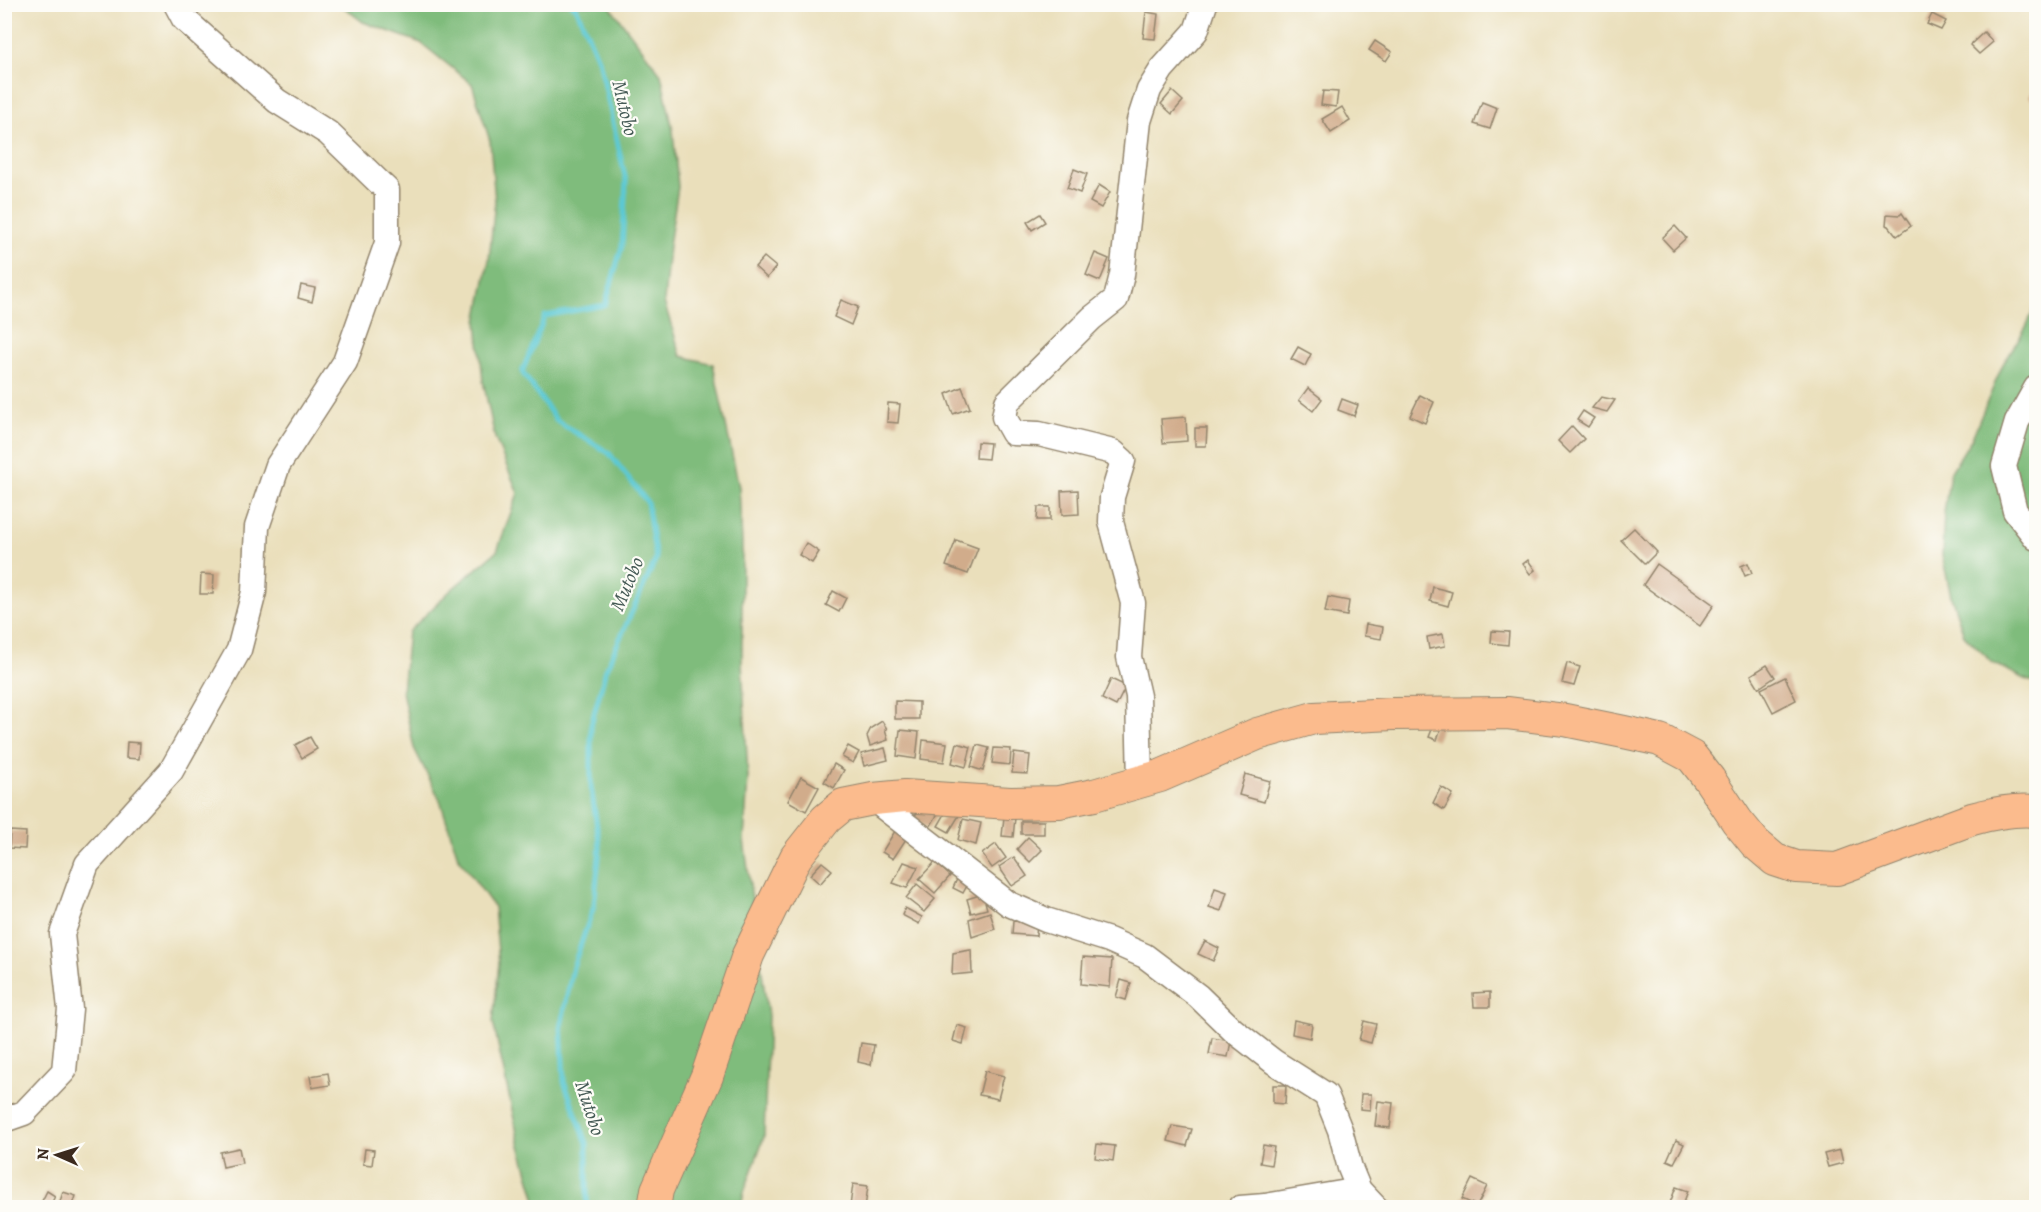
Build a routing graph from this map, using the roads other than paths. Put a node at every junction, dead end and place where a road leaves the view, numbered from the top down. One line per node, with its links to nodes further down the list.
1 (176, 4): 8 (street)
2 (1205, 4): 5 (street)
3 (2037, 388): 4 (street)
4 (2037, 538)
5 (1140, 782): 6 (main road); 7 (main road)
6 (873, 799): 9 (street); 10 (main road)
7 (2037, 811)
8 (4, 1120)
9 (1359, 1190): 11 (street); 12 (street)
10 (654, 1208)
11 (1240, 1208)
12 (1376, 1208)

